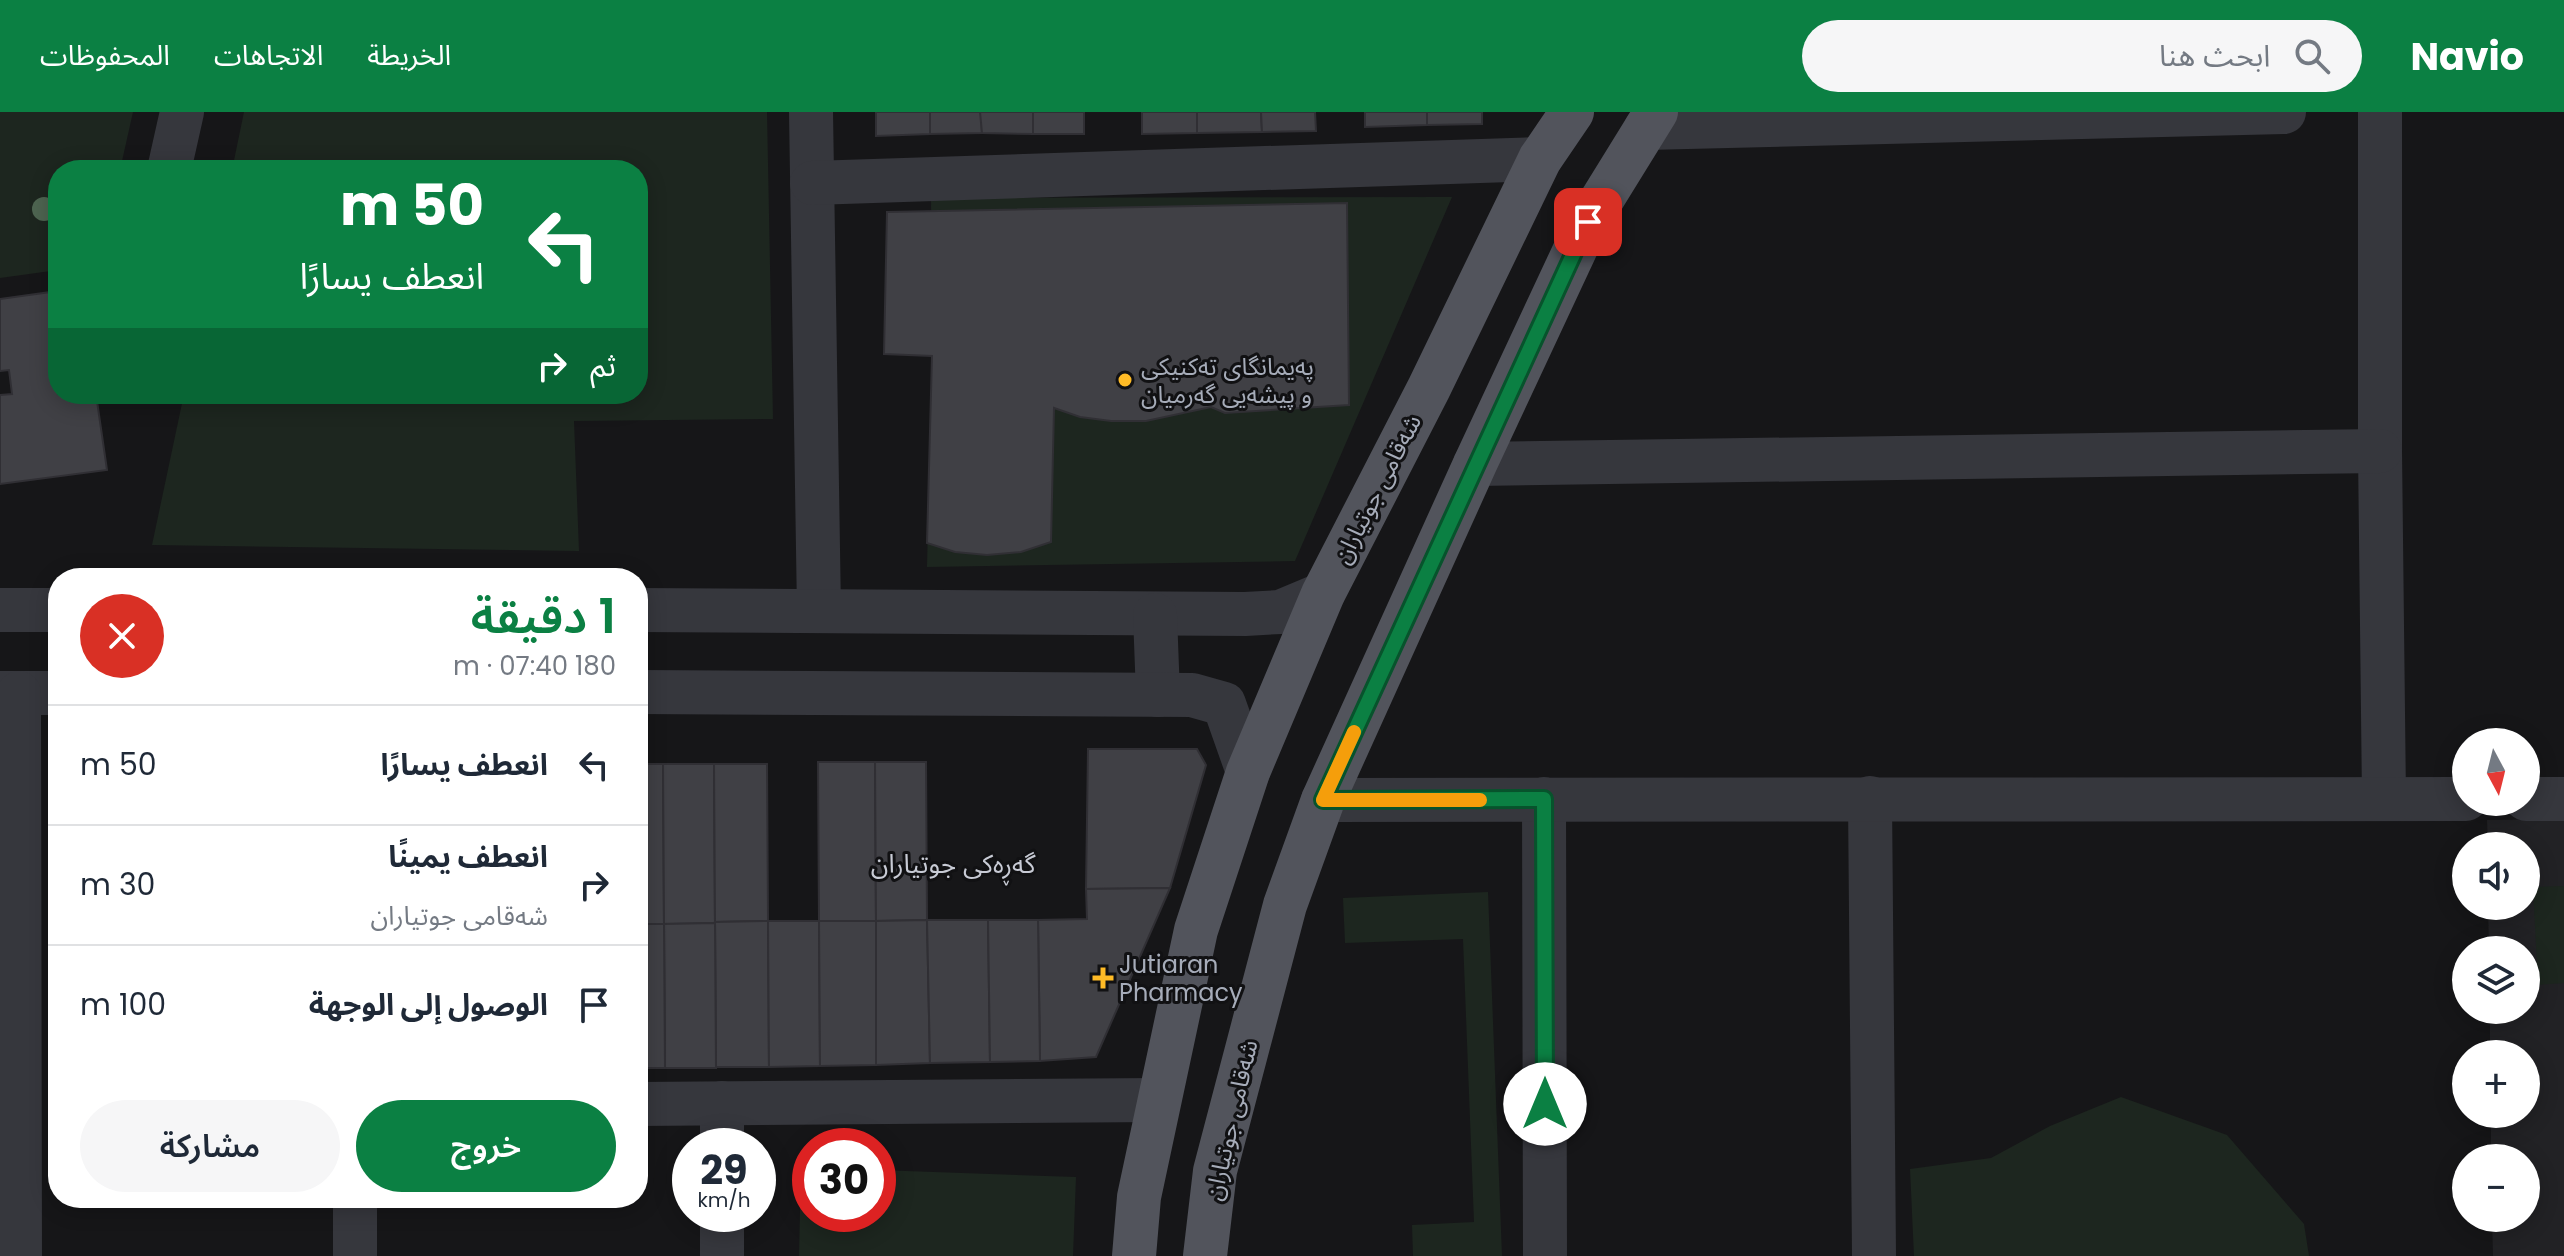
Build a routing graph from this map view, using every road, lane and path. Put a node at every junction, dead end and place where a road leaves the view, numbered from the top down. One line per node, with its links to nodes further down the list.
1 (182, 112): 8 (street)
2 (811, 112): 9 (street)
3 (1572, 112): 7 (main road, شەقامی جوتیاران)
4 (2284, 112): 6 (street)
5 (2380, 112): 10 (street)
6 (1651, 120): 11 (main road, شەقامی جوتیاران)
7 (1540, 159): 9 (street); 12 (main road, شەقامی جوتیاران)
8 (171, 160)
9 (812, 183): 16 (street)
10 (2380, 451): 11 (street); 24 (street)
11 (1475, 464): 28 (main road, شەقامی جوتیاران)
12 (1323, 594): 17 (street); 21 (main road, شەقامی جوتیاران)
13 (0, 610): 14 (street)
14 (48, 610)
15 (648, 610): 16 (street)
16 (819, 611): 17 (street)
17 (1155, 615): 20 (street)
18 (648, 692): 20 (street)
19 (26, 693): 32 (street)
20 (1158, 695): 21 (street)
21 (1248, 772): 29 (main road, شەقامی جوتیاران)
22 (1870, 798): 23 (street); 24 (street); 42 (street)
23 (1544, 799): 28 (street); 41 (street)
24 (2384, 799): 25 (street)
25 (2452, 799)
26 (2540, 799): 27 (street)
27 (2564, 799)
28 (1323, 800): 40 (main road, شەقامی جوتیاران)
29 (1159, 1100): 30 (street); 39 (main road, شەقامی جوتیاران)
30 (722, 1103): 31 (street); 33 (street)
31 (648, 1104)
32 (26, 1107): 36 (street)
33 (722, 1128)
34 (355, 1208): 37 (street)
35 (722, 1232): 38 (street)
36 (20, 1256)
37 (355, 1256)
38 (722, 1256)
39 (1134, 1256)
40 (1205, 1256)
41 (1545, 1256)
42 (1874, 1256)

